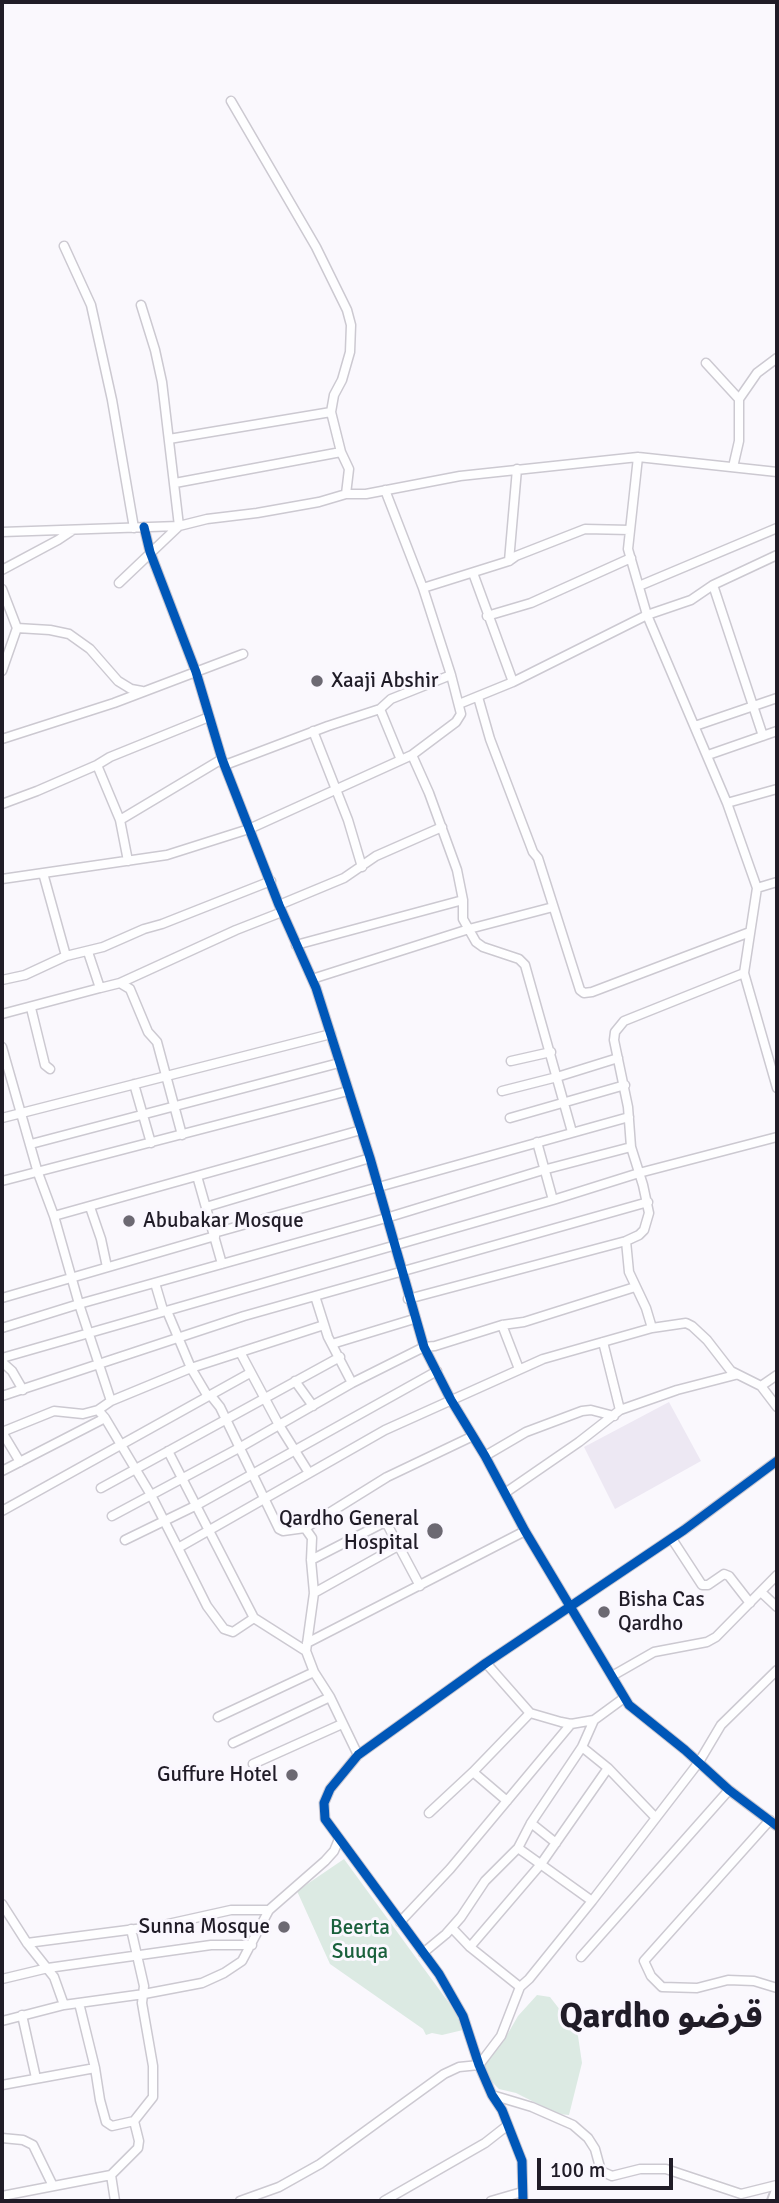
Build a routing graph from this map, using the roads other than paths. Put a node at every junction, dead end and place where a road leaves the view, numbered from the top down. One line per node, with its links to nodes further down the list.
1 (231, 101): 7 (street)
2 (64, 246): 19 (street)
3 (141, 305): 8 (street)
4 (777, 358): 6 (street)
5 (706, 363): 6 (street)
6 (738, 399): 11 (street)
7 (331, 412): 8 (street); 9 (street)
8 (169, 439): 14 (street)
9 (341, 452): 14 (street); 16 (street)
10 (638, 457): 11 (street); 12 (street); 22 (street)
11 (733, 467): 13 (street)
12 (517, 469): 15 (street); 27 (street)
13 (777, 472)
14 (175, 483): 17 (street)
15 (385, 490): 16 (street); 33 (street)
16 (346, 494): 17 (street)
17 (179, 526): 18 (street); 24 (street)
18 (144, 527): 19 (street); 24 (street)
19 (134, 528): 21 (street)
20 (777, 528): 32 (street)
21 (73, 530): 23 (street); 28 (street)
22 (630, 530): 26 (street); 27 (street)
23 (2, 532)
24 (150, 552): 30 (street); 41 (street)
25 (777, 555): 31 (street)
26 (631, 558): 32 (street); 37 (street)
27 (509, 561): 29 (street)
28 (2, 570)
29 (473, 573): 33 (street); 37 (street)
30 (119, 583)
31 (713, 584): 36 (street); 48 (street)
32 (639, 586): 36 (street)
33 (423, 588): 42 (street)
34 (2, 589): 35 (street)
35 (4, 600): 38 (street)
36 (647, 615): 43 (street); 51 (street)
37 (487, 616): 43 (street)
38 (17, 628): 40 (street); 44 (street)
39 (243, 654): 41 (street)
40 (2, 671)
41 (196, 672): 44 (street); 50 (street)
42 (452, 675): 47 (street); 49 (street)
43 (513, 682): 45 (street)
44 (144, 691): 55 (street)
45 (478, 697): 47 (street); 76 (street)
46 (777, 698): 48 (street)
47 (459, 704): 56 (street)
48 (753, 706): 51 (street); 54 (street)
49 (380, 709): 52 (street); 58 (street)
50 (209, 717): 59 (street); 60 (street)
51 (695, 726): 57 (street)
52 (313, 731): 59 (street); 62 (street)
53 (777, 731): 54 (street)
54 (764, 736): 57 (street)
55 (2, 739)
56 (412, 755): 58 (street); 66 (street)
57 (708, 755): 63 (street)
58 (401, 760): 62 (street)
59 (224, 762): 65 (street); 67 (street)
60 (97, 765): 64 (street); 65 (street)
61 (777, 789): 63 (street)
62 (336, 790): 67 (street); 69 (street)
63 (727, 803): 74 (street)
64 (2, 804)
65 (120, 820): 68 (street)
66 (442, 827): 69 (street); 75 (street)
67 (249, 829): 68 (street); 72 (street)
68 (128, 861): 70 (street)
69 (362, 867): 77 (street)
70 (43, 873): 71 (street); 82 (street)
71 (2, 878)
72 (271, 881): 77 (street); 81 (street)
73 (777, 882): 74 (street)
74 (757, 888): 79 (street)
75 (463, 900): 78 (street); 80 (street)
76 (553, 907): 78 (street); 79 (street)
77 (280, 909): 80 (street); 86 (street)
78 (469, 929): 84 (street); 92 (street)
79 (750, 932): 83 (street)
80 (296, 945): 84 (street)
81 (88, 952): 82 (street); 87 (street)
82 (66, 956): 85 (street)
83 (744, 973): 93 (street); 101 (street)
84 (312, 979): 90 (street)
85 (2, 980)
86 (120, 983): 87 (street); 97 (street)
87 (100, 988): 88 (street)
88 (31, 1008): 89 (street); 96 (street)
89 (2, 1014)
90 (331, 1034): 95 (street); 97 (street)
91 (2, 1047): 106 (street)
92 (551, 1052): 94 (street); 98 (street)
93 (618, 1058): 98 (street); 100 (street)
94 (511, 1062)
95 (339, 1063): 102 (street); 105 (street)
96 (50, 1069)
97 (166, 1077): 99 (street); 105 (street)
98 (557, 1077): 103 (street); 104 (street)
99 (134, 1084): 106 (street); 107 (street)
100 (625, 1085): 104 (street); 108 (street)
101 (777, 1088)
102 (348, 1091): 111 (street); 113 (street)
103 (502, 1091)
104 (564, 1102): 110 (street); 112 (street)
105 (174, 1107): 107 (street); 113 (street)
106 (22, 1112): 109 (street); 117 (street)
107 (141, 1115): 116 (street); 117 (street)
108 (629, 1117): 112 (street); 118 (street)
109 (2, 1118)
110 (510, 1118)
111 (361, 1130): 119 (street); 123 (street)
112 (572, 1132): 115 (street)
113 (182, 1135): 116 (street)
114 (777, 1137): 122 (street)
115 (537, 1142): 120 (street); 125 (street)
116 (151, 1143): 121 (street)
117 (31, 1144): 121 (street)
118 (631, 1147): 120 (street); 122 (street)
119 (370, 1158): 125 (street); 129 (street)
120 (543, 1170): 126 (street); 131 (street)
121 (38, 1173): 124 (street); 130 (street)
122 (639, 1173): 126 (street); 127 (street)
123 (197, 1175): 128 (street); 129 (street)
124 (2, 1181)
125 (378, 1188): 131 (street); 132 (street)
126 (553, 1200): 134 (street)
127 (648, 1202): 133 (street); 137 (street)
128 (90, 1207): 130 (street); 136 (street)
129 (206, 1208): 132 (street)
130 (54, 1216): 138 (street)
131 (386, 1218): 134 (street); 135 (street)
132 (214, 1234): 135 (street); 136 (street)
133 (626, 1241): 140 (street); 143 (street)
134 (394, 1245): 137 (street); 145 (street)
135 (222, 1264): 139 (street)
136 (107, 1267): 138 (street)
137 (402, 1273): 141 (street); 143 (street)
138 (73, 1277): 142 (street); 144 (street)
139 (155, 1283): 144 (street); 145 (street)
140 (635, 1287): 148 (street); 150 (street)
141 (315, 1296): 147 (street); 152 (street)
142 (2, 1298)
143 (408, 1299): 146 (street)
144 (79, 1304): 149 (street); 151 (street)
145 (165, 1310): 151 (street); 152 (street)
146 (414, 1319): 154 (street); 155 (street)
147 (324, 1325): 154 (street); 156 (street)
148 (502, 1325): 155 (street); 161 (street)
149 (2, 1328)
150 (652, 1328): 153 (street); 164 (street)
151 (90, 1334): 158 (street); 159 (street)
152 (178, 1338): 159 (street); 160 (street)
153 (603, 1342): 161 (street); 178 (street)
154 (332, 1344): 157 (street)
155 (424, 1348): 162 (street); 167 (street)
156 (240, 1352): 160 (street); 163 (street)
157 (340, 1357): 166 (street); 167 (street)
158 (2, 1360): 169 (street)
159 (99, 1366): 169 (street); 174 (street)
160 (191, 1368): 170 (street); 174 (street)
161 (519, 1369): 173 (street)
162 (437, 1371): 173 (street); 186 (street)
163 (250, 1373): 170 (street); 172 (street)
164 (735, 1375): 168 (street); 178 (street)
165 (777, 1375): 168 (street)
166 (295, 1381): 172 (street); 175 (street)
167 (352, 1383): 175 (street)
168 (761, 1386): 176 (street)
169 (23, 1390): 171 (street)
170 (207, 1395): 180 (street); 184 (street)
171 (2, 1396)
172 (264, 1399): 180 (street); 181 (street)
173 (451, 1400): 183 (street); 194 (street)
174 (111, 1401): 177 (street)
175 (313, 1406): 181 (street)
176 (777, 1407)
177 (98, 1410): 179 (street); 182 (street)
178 (617, 1413): 188 (street); 197 (street)
179 (105, 1418): 184 (street); 190 (street)
180 (226, 1420): 185 (street); 187 (street)
181 (279, 1425): 185 (street); 186 (street)
182 (2, 1432): 190 (street)
183 (473, 1436): 188 (street); 204 (street)
184 (121, 1444): 191 (street); 201 (street)
185 (239, 1448): 193 (street); 195 (street)
186 (295, 1450): 193 (street); 194 (street)
187 (168, 1451): 191 (street); 195 (street)
188 (485, 1456): 197 (street)
189 (777, 1461): 207 (street)
190 (20, 1462): 192 (street)
191 (135, 1469): 196 (street); 198 (street)
192 (2, 1471)
193 (252, 1473): 199 (street); 200 (street)
194 (309, 1473): 199 (street)
195 (183, 1478): 198 (street); 200 (street)
196 (101, 1488)
197 (505, 1493): 206 (street)
198 (151, 1494): 202 (street); 203 (street)
199 (264, 1499): 204 (street); 205 (street)
200 (197, 1505): 203 (street); 205 (street)
201 (2, 1511)
202 (112, 1516)
203 (166, 1522): 208 (street); 210 (street)
204 (305, 1528): 211 (street)
205 (210, 1530): 210 (street); 219 (street)
206 (525, 1531): 213 (street); 217 (street)
207 (671, 1539): 216 (street); 217 (street)
208 (125, 1540)
209 (398, 1546): 211 (street); 213 (street); 215 (street)
210 (178, 1548): 219 (street)
211 (311, 1560): 215 (street)
212 (777, 1575): 214 (street)
213 (420, 1586): 220 (street)
214 (761, 1592): 216 (street); 218 (street)
215 (314, 1593): 220 (street)
216 (750, 1602): 224 (street)
217 (572, 1607): 221 (street); 224 (street)
218 (777, 1607)
219 (254, 1618): 220 (street)
220 (306, 1647): 223 (street)
221 (486, 1663): 227 (street); 234 (street)
222 (777, 1671): 235 (street)
223 (314, 1672): 225 (street); 228 (street)
224 (612, 1676): 226 (street)
225 (330, 1698): 230 (street); 232 (street)
226 (624, 1698): 229 (street); 235 (street)
227 (530, 1713): 231 (street); 238 (street)
228 (218, 1717)
229 (594, 1720): 231 (street); 233 (street)
230 (342, 1724): 234 (street); 236 (street)
231 (571, 1724): 240 (street)
232 (233, 1743)
233 (582, 1746): 237 (street); 244 (street)
234 (358, 1755): 245 (street)
235 (699, 1762): 239 (street); 242 (street)
236 (253, 1764)
237 (608, 1768): 242 (street); 246 (street)
238 (473, 1772): 240 (street); 241 (street)
239 (729, 1790): 243 (street); 260 (street)
240 (506, 1801): 252 (street)
241 (429, 1813)
242 (656, 1816): 249 (street)
243 (774, 1823): 264 (street)
244 (531, 1824): 246 (street); 247 (street)
245 (339, 1839): 251 (street); 252 (street)
246 (556, 1843): 248 (street)
247 (518, 1848): 248 (street); 253 (street)
248 (541, 1864): 249 (street); 257 (street)
249 (592, 1901): 263 (street)
250 (2, 1904): 255 (street)
251 (269, 1910): 254 (street); 256 (street)
252 (400, 1922): 258 (street)
253 (452, 1928): 257 (street); 258 (street)
254 (131, 1929): 255 (street); 259 (street)
255 (27, 1943): 261 (street)
256 (251, 1945): 259 (street); 265 (street)
257 (470, 1947): 263 (street)
258 (424, 1953): 270 (street)
259 (138, 1957): 261 (street); 265 (street)
260 (581, 1957)
261 (48, 1968): 262 (street); 267 (street)
262 (2, 1979)
263 (520, 1987): 270 (street)
264 (777, 1988)
265 (144, 1994): 266 (street); 275 (street)
266 (79, 2003): 267 (street); 271 (street)
267 (64, 2005): 268 (street)
268 (22, 2015): 269 (street); 272 (street)
269 (2, 2021)
270 (479, 2065): 274 (street); 285 (street)
271 (95, 2068): 272 (street); 275 (street)
272 (36, 2078): 273 (street)
273 (2, 2085)
274 (492, 2095): 276 (street); 279 (street)
275 (134, 2121): 278 (street)
276 (508, 2125): 281 (street); 286 (street)
277 (2, 2138): 280 (street)
278 (111, 2175): 280 (street); 284 (street)
279 (777, 2185)
280 (53, 2186): 283 (street)
281 (522, 2192): 287 (street); 288 (street)
282 (777, 2193): 289 (main road)
283 (2, 2196)
284 (115, 2201)
285 (240, 2201)
286 (384, 2201)
287 (491, 2201)
288 (523, 2201)
289 (775, 2201)

